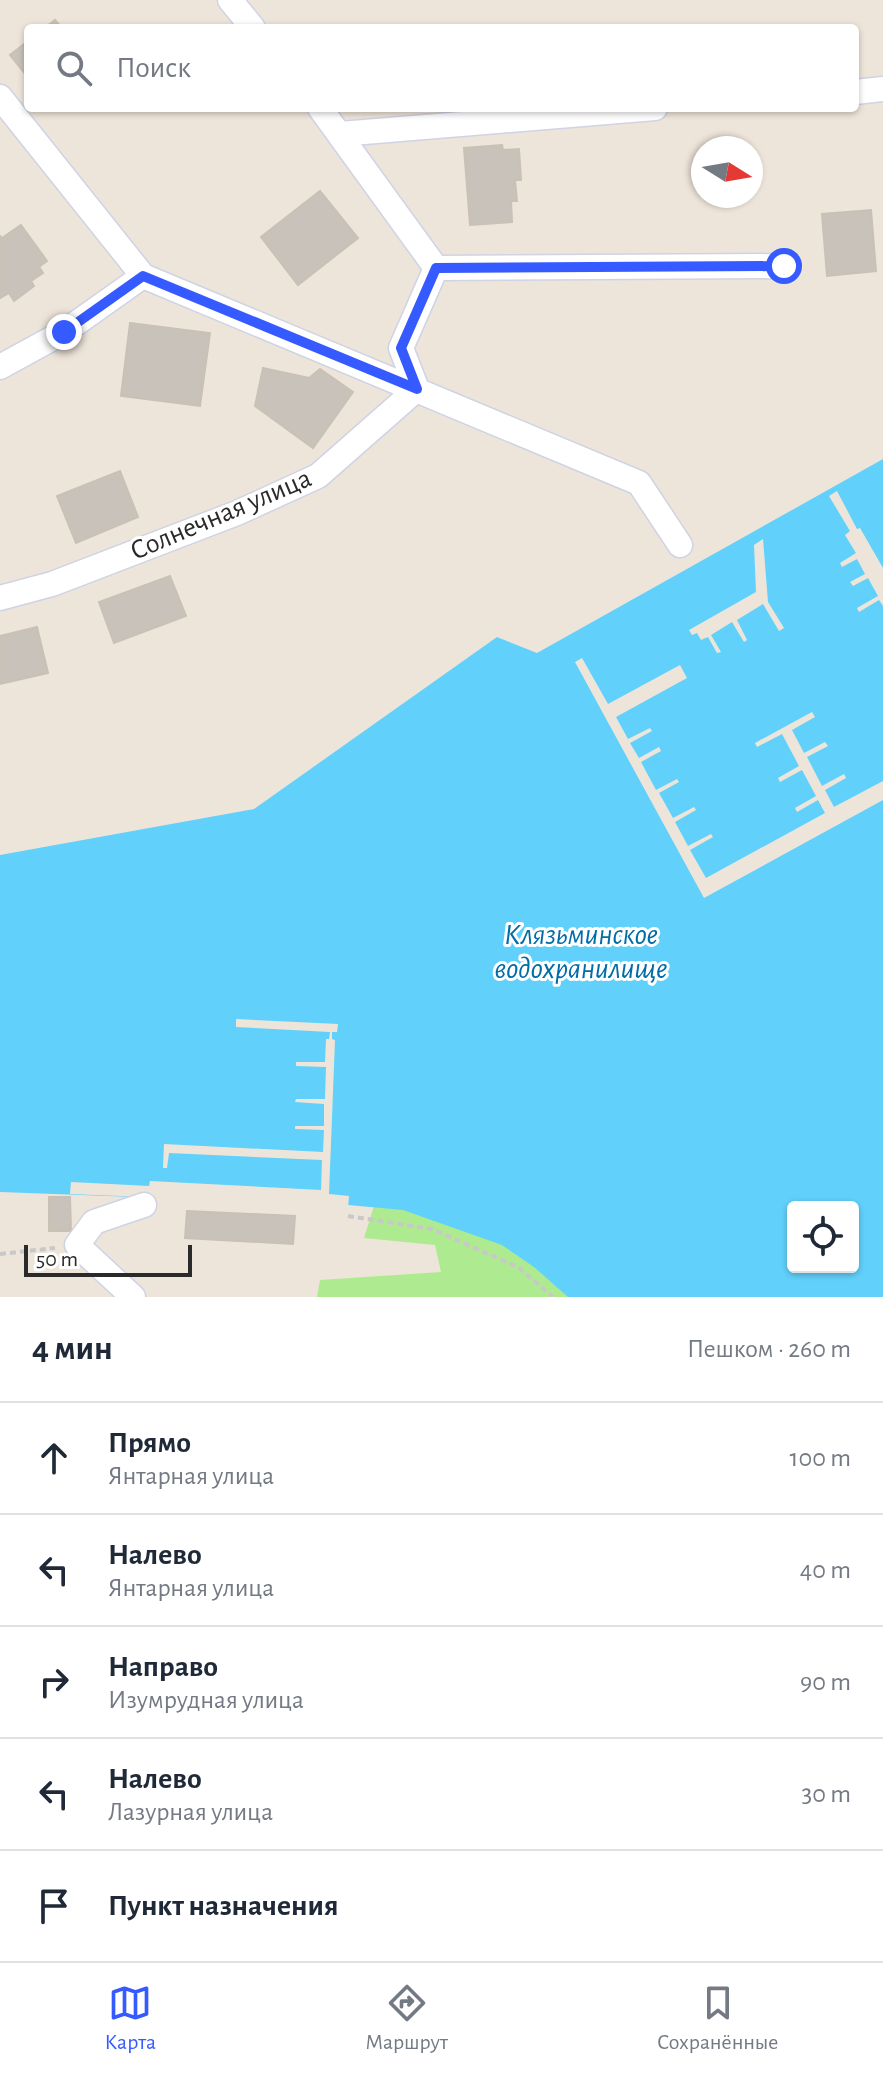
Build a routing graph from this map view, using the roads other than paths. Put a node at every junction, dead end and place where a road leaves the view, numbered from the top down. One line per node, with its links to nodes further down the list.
1 (230, 0): 2 (lane)
2 (250, 24)
3 (883, 89): 4 (lane)
4 (859, 92)
5 (0, 97): 11 (lane)
6 (323, 112): 8 (lane)
7 (607, 112): 8 (lane)
8 (340, 134): 10 (lane)
9 (784, 266): 10 (lane)
10 (436, 268): 13 (lane)
11 (143, 276): 12 (lane); 13 (lane)
12 (0, 367)
13 (417, 389): 14 (lane); 15 (lane, Солнечная улица)
14 (680, 545)
15 (0, 598)
16 (144, 1205): 17 (lane)
17 (135, 1290)

